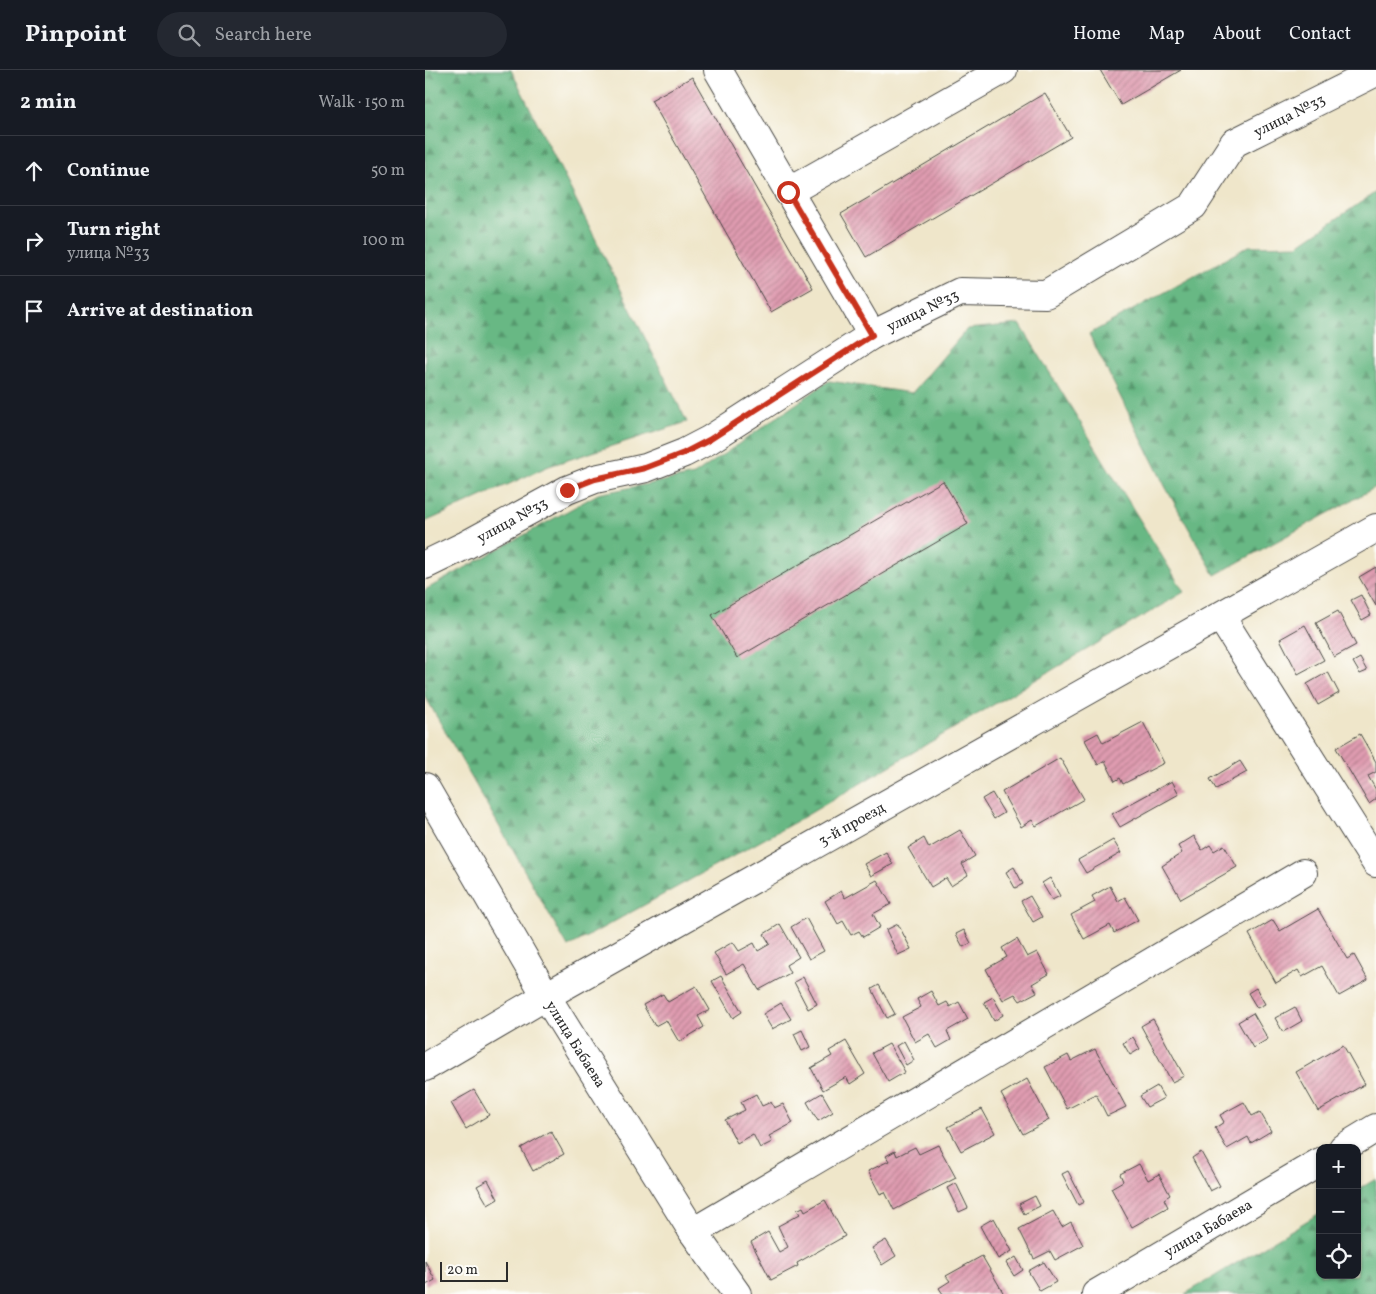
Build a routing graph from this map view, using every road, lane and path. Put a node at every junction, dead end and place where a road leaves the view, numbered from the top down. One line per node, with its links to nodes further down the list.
1 (718, 70): 4 (street)
2 (1003, 70): 4 (street)
3 (1376, 72): 5 (street, улица №33)
4 (788, 192): 5 (street)
5 (872, 335): 7 (street, улица №33)
6 (1376, 528): 8 (street, 3-й проезд)
7 (425, 565)
8 (1221, 616): 10 (street); 12 (street, 3-й проезд)
9 (425, 787): 12 (street, улица Бабаева)
10 (1371, 846)
11 (1303, 873): 17 (street)
12 (547, 996): 13 (street, 3-й проезд); 17 (street, улица Бабаева)
13 (425, 1066)
14 (1376, 1128): 15 (street)
15 (1350, 1144)
16 (1316, 1164): 19 (street, улица Бабаева)
17 (693, 1232): 18 (street, улица Бабаева)
18 (737, 1294)
19 (1096, 1294)

